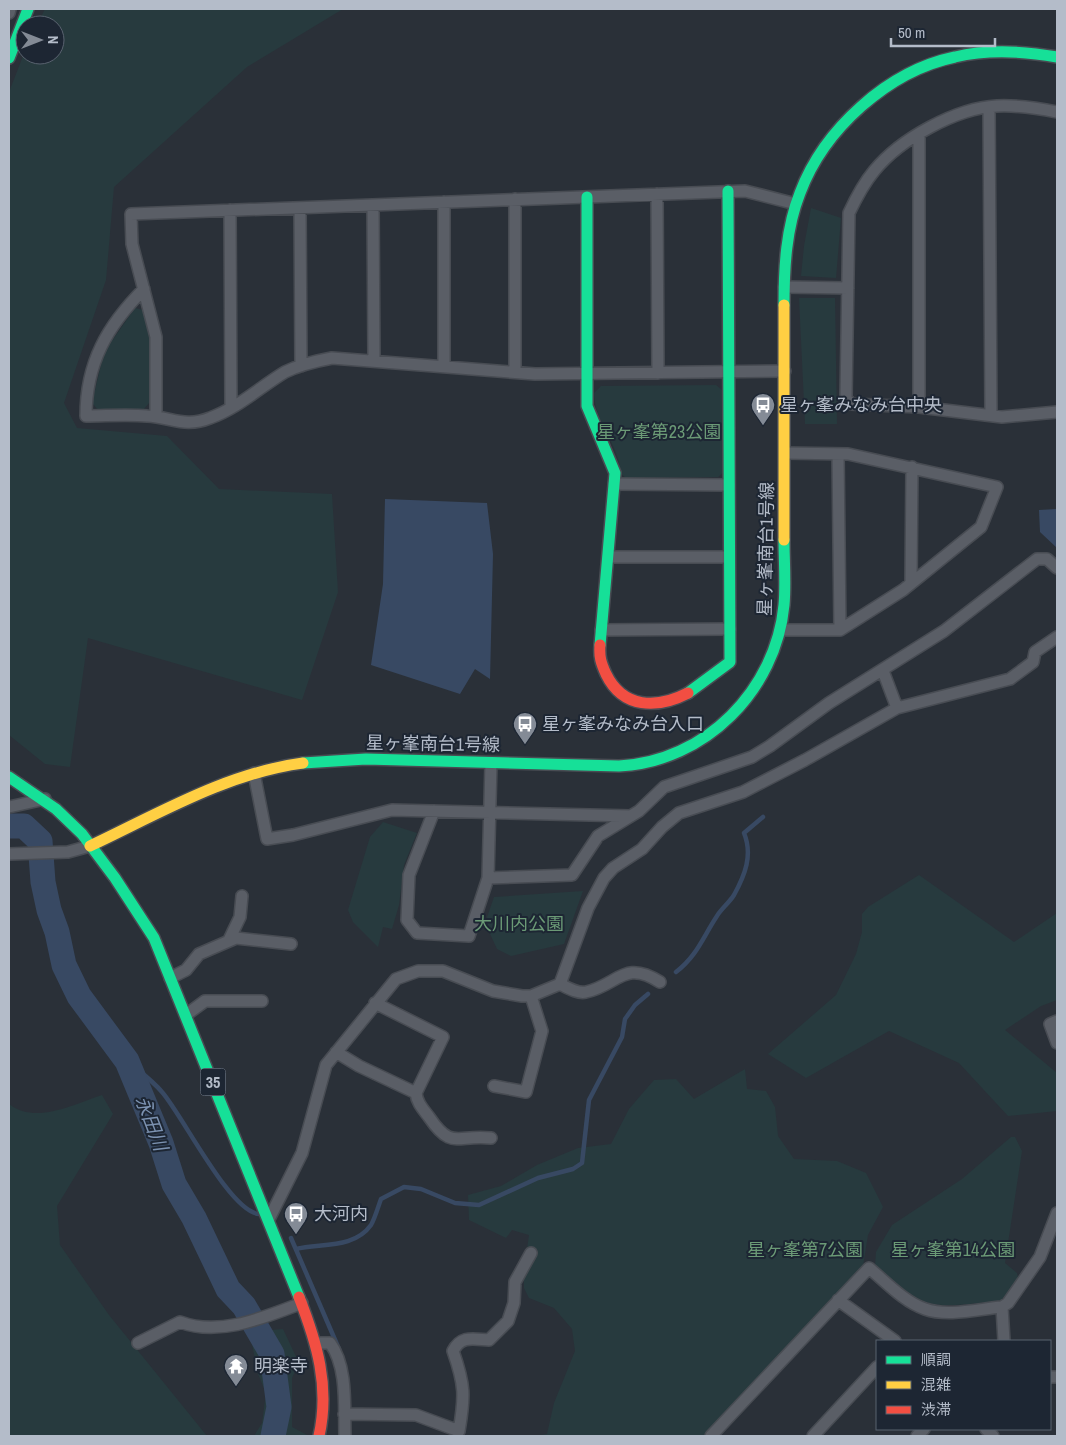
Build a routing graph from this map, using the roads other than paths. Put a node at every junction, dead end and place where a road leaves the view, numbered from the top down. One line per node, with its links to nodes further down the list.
1 (10, 9): 3 (street)
2 (28, 9): 5 (street)
3 (9, 13)
4 (1057, 57): 14 (street, 星ヶ峯南台1号線)
5 (9, 58)
6 (989, 107): 7 (street); 8 (street); 33 (street)
7 (1057, 112)
8 (920, 134): 19 (street); 29 (street)
9 (728, 192): 10 (street); 14 (street); 26 (street)
10 (657, 194): 11 (street); 27 (street)
11 (587, 197): 12 (street); 28 (street)
12 (515, 199): 13 (street); 25 (street)
13 (444, 202): 15 (street); 22 (street)
14 (796, 204): 18 (street, 星ヶ峯南台1号線)
15 (373, 205): 16 (street); 21 (street)
16 (300, 208): 17 (street); 23 (street)
17 (230, 210): 20 (street); 30 (street)
18 (784, 287): 19 (street); 24 (street, 星ヶ峯南台1号線)
19 (848, 288): 29 (street)
20 (144, 289): 32 (street); 32 (street)
21 (374, 360): 22 (street); 23 (street)
22 (444, 365): 25 (street)
23 (301, 366): 30 (street)
24 (784, 371): 26 (street); 34 (street, 星ヶ峯南台1号線)
25 (515, 372): 28 (street)
26 (729, 372): 27 (street); 38 (street)
27 (658, 373): 28 (street)
28 (587, 374): 37 (street)
29 (920, 407): 33 (street)
30 (231, 408): 32 (street)
31 (1057, 412): 33 (street)
32 (156, 416)
33 (991, 416)
34 (785, 453): 35 (street); 45 (street, 星ヶ峯南台1号線)
35 (838, 454): 36 (street); 46 (street)
36 (912, 467): 42 (street); 42 (street)
37 (614, 484): 38 (street); 39 (street)
38 (729, 486): 40 (street)
39 (608, 557): 40 (street); 44 (street)
40 (729, 557): 43 (street)
41 (1057, 568): 48 (street)
42 (912, 583): 46 (street)
43 (730, 629): 44 (street); 44 (street)
44 (601, 630)
45 (781, 630): 46 (street); 50 (street, 星ヶ峯南台1号線)
46 (840, 630)
47 (1057, 637): 49 (street)
48 (883, 671): 49 (street); 57 (street)
49 (898, 708): 66 (street)
50 (491, 763): 51 (street, 星ヶ峯南台1号線); 56 (street)
51 (254, 773): 55 (street); 58 (street, 星ヶ峯南台1号線)
52 (9, 777): 53 (street, 35)
53 (45, 799): 54 (street); 58 (street, 35)
54 (9, 807)
55 (434, 811): 56 (street); 60 (street)
56 (490, 813): 57 (street); 60 (street)
57 (631, 816): 60 (street)
58 (90, 846): 59 (street); 64 (street, 35)
59 (9, 854)
60 (488, 878)
61 (242, 896): 62 (street)
62 (229, 940): 63 (street); 64 (street)
63 (291, 944)
64 (170, 978): 70 (street, 35)
65 (660, 982): 66 (street)
66 (560, 984): 67 (street)
67 (531, 996): 69 (street); 74 (street)
68 (262, 1002): 70 (street)
69 (375, 1003): 73 (street); 75 (street)
70 (186, 1015): 78 (street, 35)
71 (1057, 1021): 72 (street)
72 (1057, 1043)
73 (336, 1052): 75 (street); 78 (street)
74 (494, 1086)
75 (416, 1093): 76 (street)
76 (491, 1138)
77 (1057, 1213): 82 (street)
78 (269, 1219): 81 (street, 35)
79 (530, 1253): 89 (street)
80 (838, 1300): 82 (street); 83 (street); 92 (street)
81 (302, 1303): 85 (street); 86 (street, 35)
82 (1002, 1307): 84 (street)
83 (894, 1340)
84 (1004, 1340)
85 (138, 1342)
86 (316, 1343): 88 (street); 90 (street, 35)
87 (876, 1368): 93 (street)
88 (344, 1414): 89 (street); 91 (street)
89 (459, 1434)
90 (319, 1436)
91 (345, 1436)
92 (711, 1436)
93 (814, 1436)

